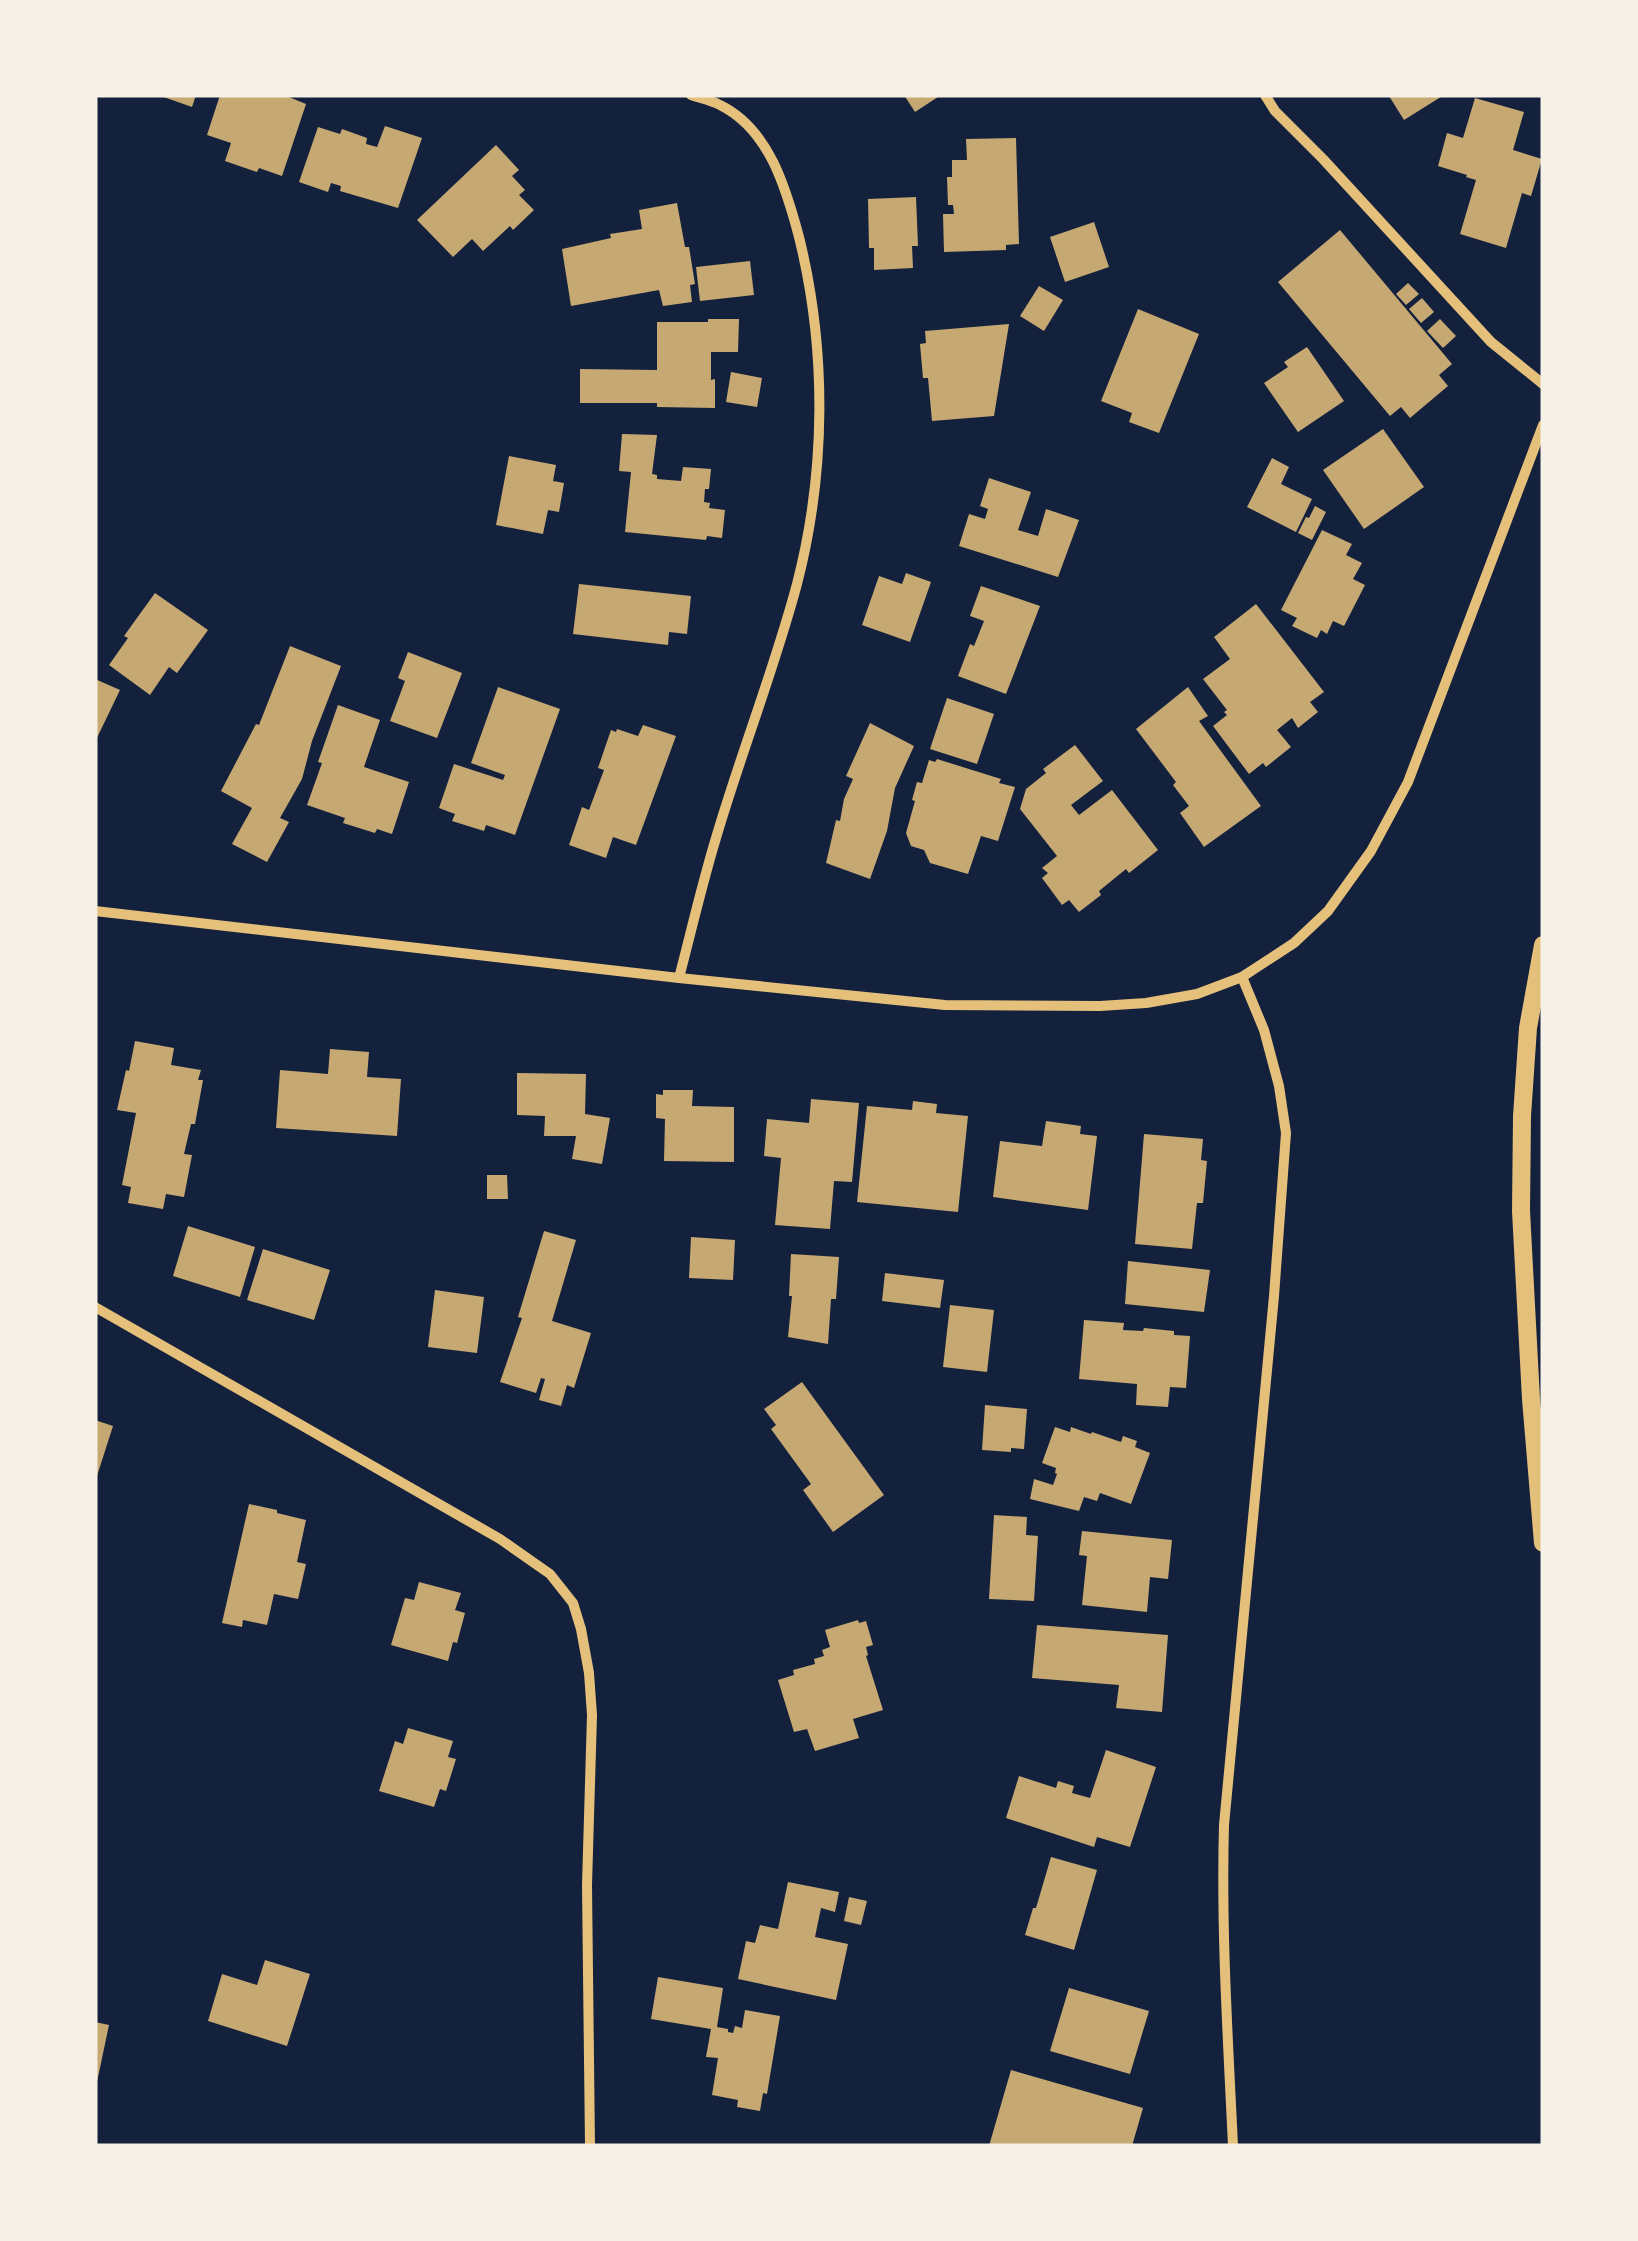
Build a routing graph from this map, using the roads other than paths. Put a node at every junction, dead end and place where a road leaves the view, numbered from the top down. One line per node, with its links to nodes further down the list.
1 (690, 95): 8 (street)
2 (1265, 95): 3 (street)
3 (1543, 384)
4 (1543, 425): 7 (street)
5 (95, 911): 8 (street)
6 (1543, 944): 10 (street)
7 (1242, 977): 8 (street); 12 (street)
8 (679, 978)
9 (95, 1307): 11 (street)
10 (1543, 1543)
11 (590, 2146)
12 (1234, 2146)

